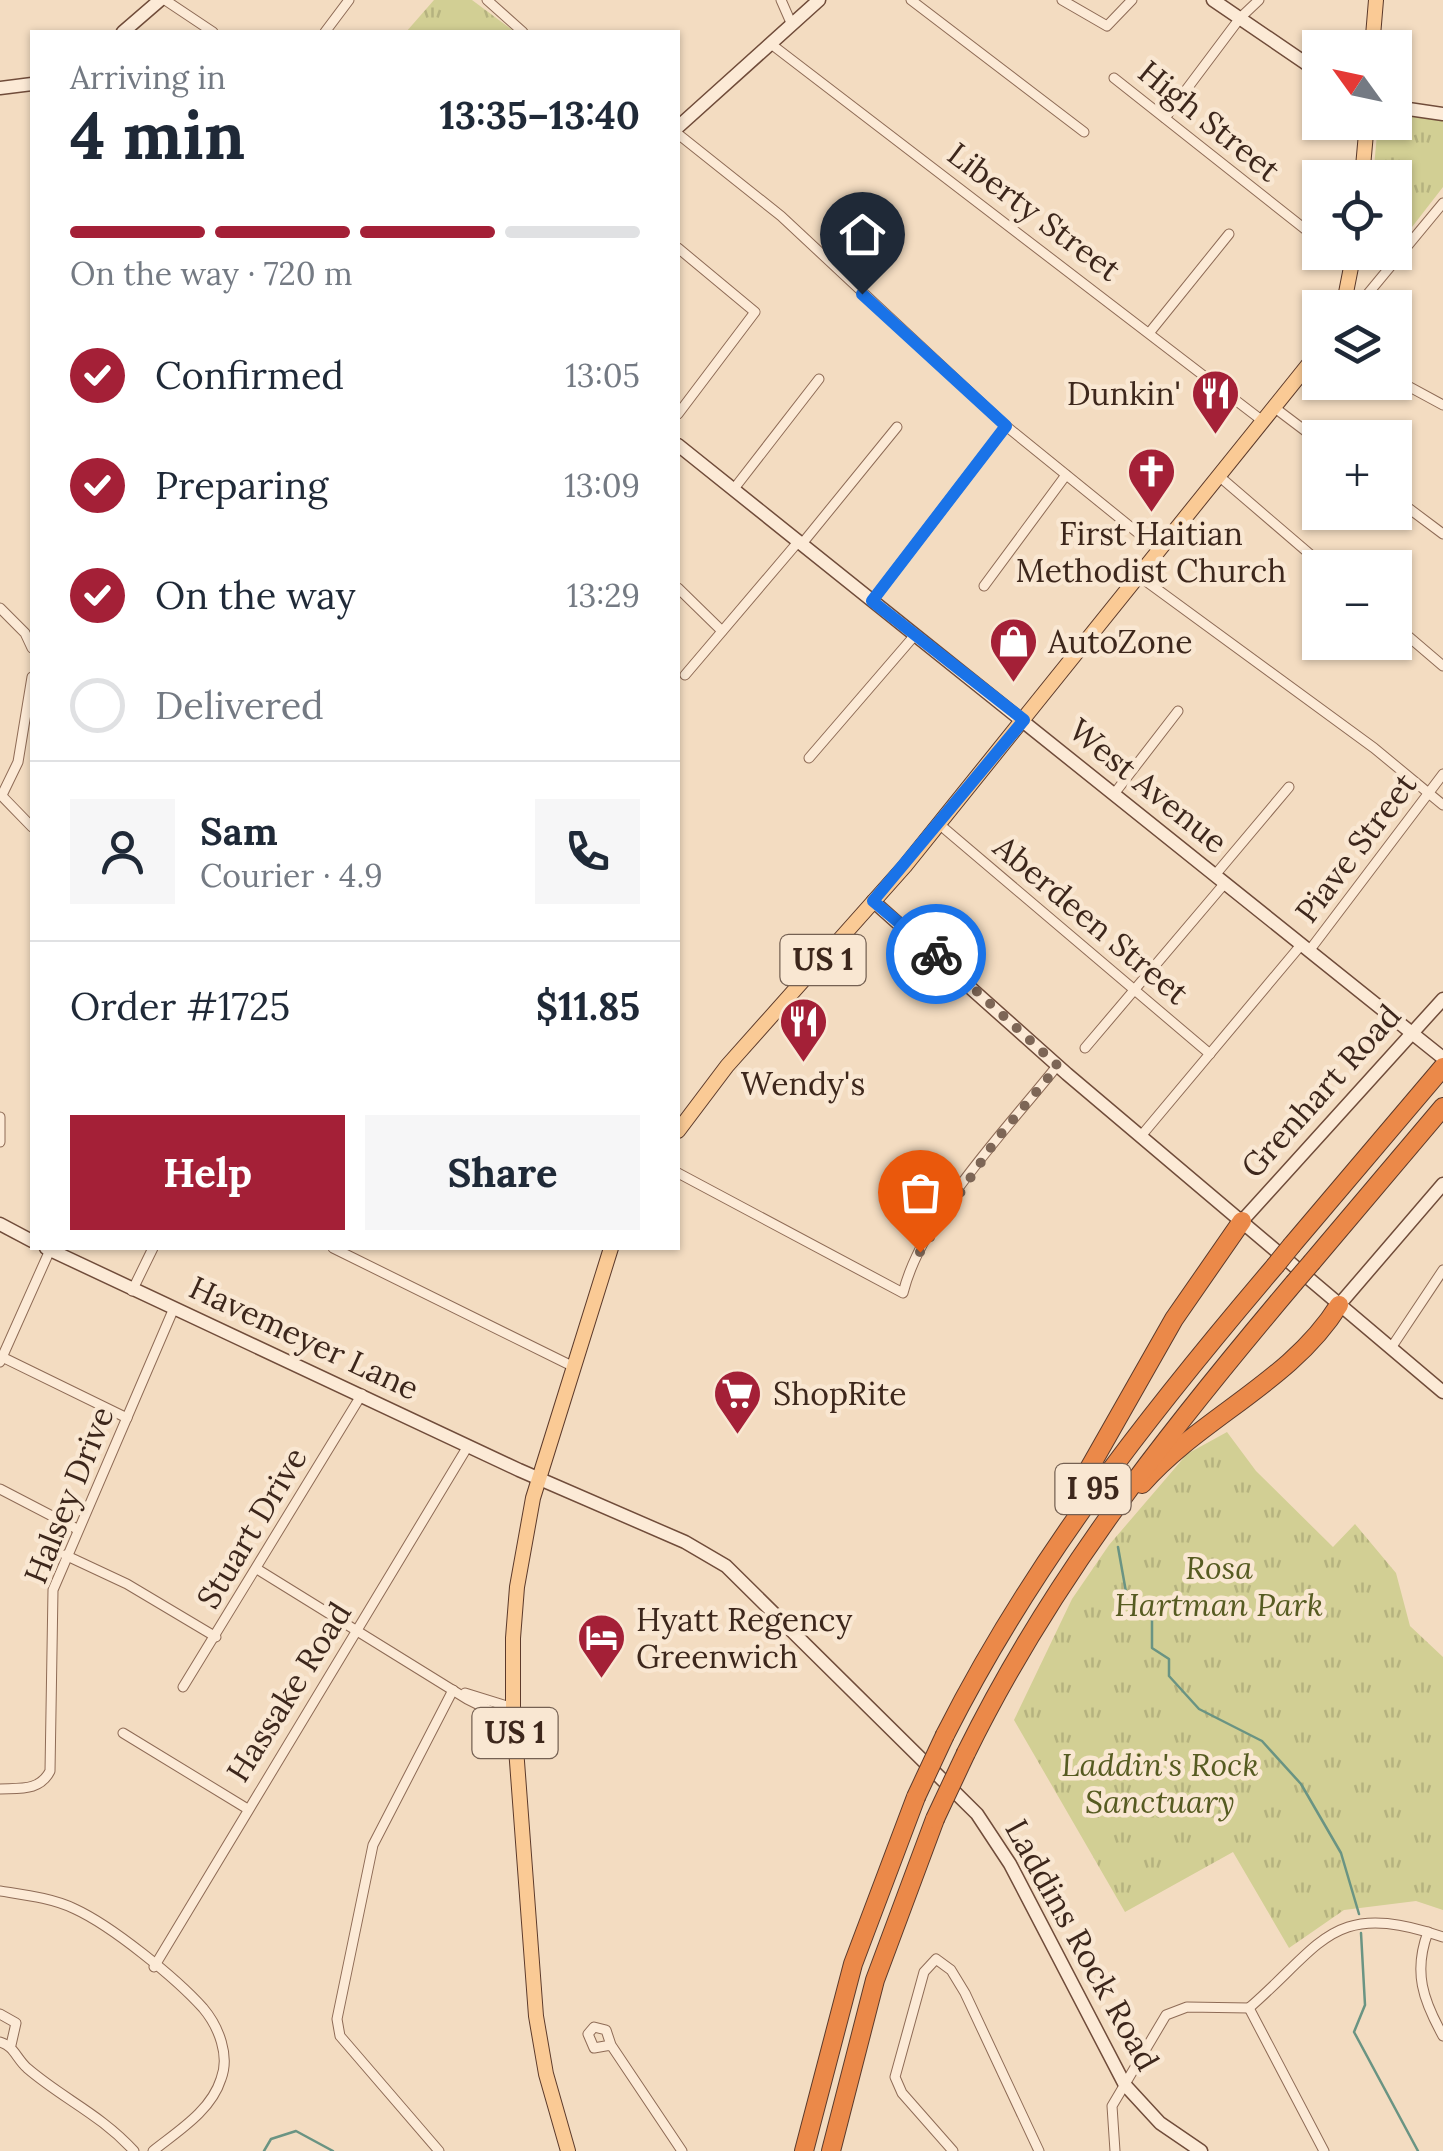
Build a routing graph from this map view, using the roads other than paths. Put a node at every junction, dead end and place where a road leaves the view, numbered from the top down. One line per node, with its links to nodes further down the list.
1 (163, 0): 14 (street); 15 (street)
2 (349, 0): 16 (street)
3 (487, 0): 17 (street)
4 (781, 0): 13 (street)
5 (819, 0): 13 (street)
6 (911, 0): 29 (street)
7 (1062, 0): 8 (street)
8 (1132, 0)
9 (1213, 0): 12 (street)
10 (1258, 0): 12 (street)
11 (1376, 0): 18 (main road)
12 (1240, 18): 20 (street); 26 (street)
13 (792, 24): 19 (street)
14 (126, 30)
15 (210, 30)
16 (326, 30)
17 (522, 30)
18 (1374, 30)
19 (772, 44): 27 (street); 37 (street, Liberty Street)
20 (1302, 61)
21 (1114, 78): 26 (street, High Street)
22 (30, 84): 23 (street)
23 (0, 88)
24 (1412, 109): 25 (street)
25 (1443, 114)
26 (1165, 118): 31 (street, High Street)
27 (680, 128)
28 (680, 132): 45 (street)
29 (1084, 132)
30 (1443, 203): 34 (street)
31 (1302, 227)
32 (1229, 234): 37 (street)
33 (681, 252): 43 (street)
34 (1380, 280): 35 (street); 36 (street)
35 (1365, 290)
36 (1371, 290)
37 (1150, 332): 44 (street, Liberty Street)
38 (1302, 373): 42 (main road, US 1)
39 (819, 379): 51 (street)
40 (1412, 388): 41 (street)
41 (1443, 405)
42 (1275, 408): 44 (main road, US 1); 47 (street)
43 (680, 411)
44 (1264, 422): 50 (main road, US 1)
45 (1006, 426): 49 (street); 60 (street)
46 (898, 428): 54 (street)
47 (1302, 428)
48 (680, 447): 51 (street, West Avenue)
49 (1066, 475): 55 (street); 58 (street)
50 (1220, 477): 55 (main road, US 1); 56 (street)
51 (732, 490): 54 (street, West Avenue)
52 (1412, 511): 53 (street)
53 (1443, 534)
54 (800, 544): 60 (street, West Avenue); 62 (street)
55 (1160, 550): 57 (main road, US 1)
56 (1305, 550)
57 (1139, 576): 70 (main road, US 1); 74 (street)
58 (984, 586)
59 (680, 590): 62 (street)
60 (872, 601): 63 (street, West Avenue)
61 (0, 608): 65 (street)
62 (722, 631): 67 (street)
63 (915, 634): 70 (street, West Avenue); 71 (street)
64 (1412, 640): 66 (street)
65 (30, 644)
66 (1443, 666)
67 (685, 675)
68 (30, 689): 75 (street)
69 (1178, 711): 76 (street)
70 (1024, 720): 76 (street, West Avenue); 78 (main road, US 1)
71 (810, 758)
72 (1443, 774): 74 (street, Piave Street)
73 (1289, 788): 80 (street)
74 (1429, 793): 77 (street); 82 (street, Piave Street)
75 (1, 794): 79 (street)
76 (1114, 794): 80 (street, West Avenue)
77 (1443, 804)
78 (939, 824): 81 (main road, US 1); 83 (street, Aberdeen Street)
79 (30, 825)
80 (1220, 879): 82 (street, West Avenue); 83 (street)
81 (873, 901): 88 (street); 92 (main road, US 1)
82 (1305, 948): 85 (street, West Avenue); 87 (street, Piave Street)
83 (1136, 990): 86 (street); 87 (street, Aberdeen Street)
84 (1443, 999): 85 (street, Grenhart Road)
85 (1410, 1033): 89 (street, West Avenue); 97 (street, Grenhart Road)
86 (1086, 1048)
87 (1210, 1054): 93 (street, Piave Street)
88 (1058, 1066): 93 (street); 95 (street)
89 (1442, 1066): 122 (highway, I 95, bridge)
90 (1443, 1108): 121 (highway, I 95, bridge)
91 (0, 1116): 94 (street)
92 (680, 1129)
93 (1141, 1136): 97 (street)
94 (0, 1142)
95 (680, 1174)
96 (1443, 1184): 107 (street)
97 (1242, 1221): 107 (street); 122 (highway)
98 (0, 1224): 99 (street)
99 (30, 1239)
100 (48, 1250): 110 (street)
101 (50, 1250): 106 (street, Havemeyer Lane)
102 (152, 1250): 106 (street)
103 (337, 1250): 111 (street)
104 (605, 1250): 111 (main road, US 1)
105 (1443, 1270): 109 (street)
106 (132, 1290): 108 (street, Havemeyer Lane)
107 (1340, 1304): 109 (street); 121 (highway)
108 (174, 1308): 113 (street, Havemeyer Lane); 114 (street, Halsey Drive)
109 (1391, 1348): 112 (street)
110 (1, 1358): 114 (street)
111 (574, 1367): 116 (main road, US 1)
112 (1443, 1392)
113 (362, 1394): 115 (street, Havemeyer Lane); 120 (street, Stuart Drive)
114 (127, 1418): 118 (street, Halsey Drive)
115 (468, 1446): 116 (street, Havemeyer Lane); 123 (street, Hassake Road)
116 (539, 1479): 127 (main road, US 1); 140 (street, Laddins Rock Road)
117 (0, 1489): 118 (street)
118 (76, 1528): 119 (street, Halsey Drive)
119 (65, 1555): 124 (street); 129 (street, Halsey Drive)
120 (256, 1570): 123 (street); 124 (street, Stuart Drive)
121 (1059, 1585): 147 (highway, I 95, bridge)
122 (1008, 1620): 146 (highway, I 95, bridge)
123 (357, 1630): 126 (street); 130 (street, Hassake Road)
124 (216, 1637): 125 (street, Stuart Drive)
125 (184, 1687)
126 (453, 1690): 127 (street); 143 (street)
127 (512, 1708): 144 (main road, US 1)
128 (122, 1733): 130 (street)
129 (0, 1789)
130 (246, 1808): 134 (street, Hassake Road)
131 (0, 1891): 134 (street)
132 (1428, 1932): 133 (street); 135 (street); 137 (street)
133 (1443, 1937)
134 (154, 1966): 142 (street)
135 (1249, 2008): 140 (street); 152 (street)
136 (0, 2014): 138 (street)
137 (1443, 2036)
138 (5, 2043): 141 (street)
139 (611, 2045): 145 (street)
140 (1125, 2085): 150 (street); 151 (street, Laddins Rock Road)
141 (134, 2151)
142 (153, 2151)
143 (439, 2151)
144 (568, 2151)
145 (682, 2151)
146 (804, 2151)
147 (831, 2151)
148 (953, 2151): 149 (street)
149 (1038, 2151)
150 (1115, 2151)
151 (1201, 2151)
152 (1324, 2151)

